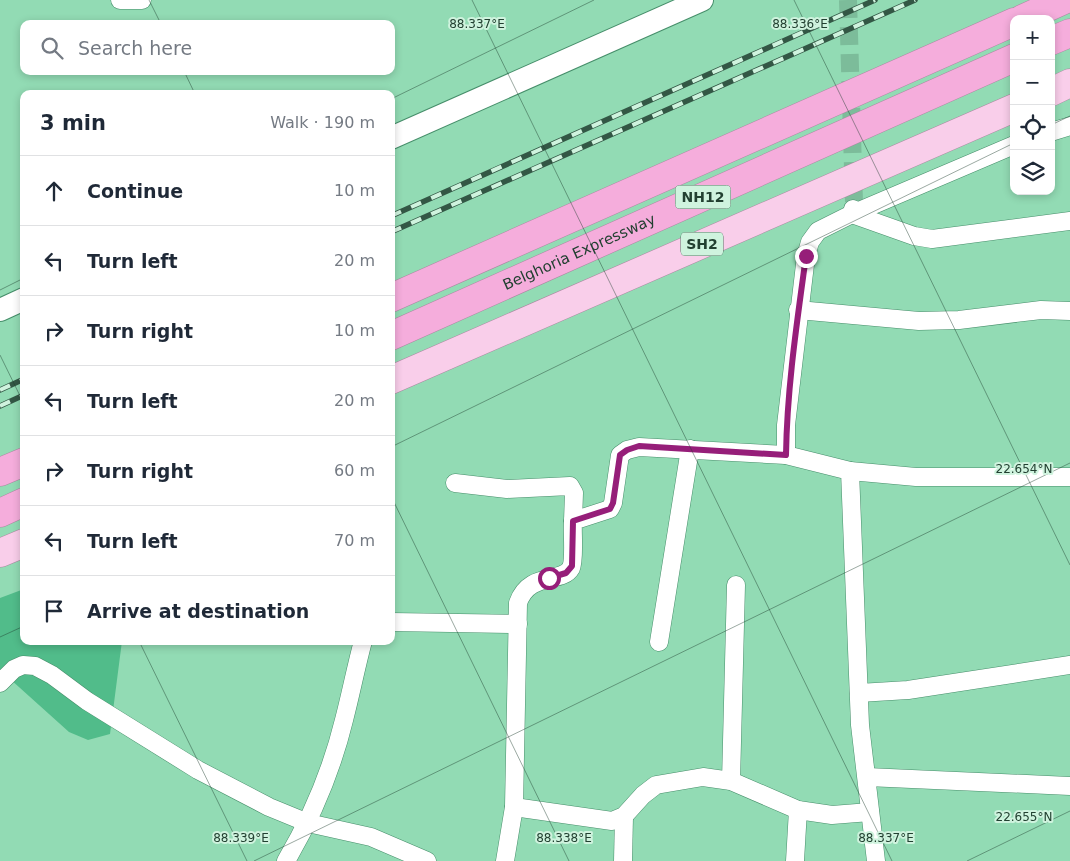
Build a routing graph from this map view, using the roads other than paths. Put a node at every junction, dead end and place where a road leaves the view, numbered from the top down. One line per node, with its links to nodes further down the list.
1 (120, 0): 2 (street)
2 (142, 0)
3 (702, 0): 15 (street)
4 (1064, 0): 5 (highway)
5 (1031, 15)
6 (1010, 24): 19 (highway, NH12)
7 (1070, 33): 8 (highway)
8 (1055, 39)
9 (1010, 60): 24 (highway, Belghoria Expressway / NH12)
10 (1070, 84): 11 (main road)
11 (1055, 90)
12 (1010, 110): 25 (main road, SH2)
13 (1070, 126): 14 (street)
14 (1055, 131)
15 (395, 136)
16 (1010, 147): 17 (street)
17 (853, 208): 18 (street); 22 (street)
18 (1070, 221)
19 (395, 296)
20 (20, 301): 21 (street)
21 (1, 309)
22 (798, 310): 23 (street); 27 (street)
23 (1070, 311)
24 (395, 334)
25 (395, 378)
26 (690, 449): 27 (street); 35 (street); 41 (street)
27 (786, 455): 29 (street)
28 (20, 464): 30 (highway)
29 (850, 471): 31 (street); 45 (street)
30 (0, 472)
31 (1070, 477)
32 (456, 483): 35 (street)
33 (20, 504): 34 (highway)
34 (0, 513)
35 (573, 521): 40 (street)
36 (20, 545): 37 (main road)
37 (0, 553)
38 (736, 585): 47 (street)
39 (395, 622): 40 (street)
40 (518, 624): 49 (street)
41 (659, 642)
42 (362, 645): 53 (street)
43 (1070, 665): 45 (street)
44 (0, 683): 53 (street)
45 (859, 693): 46 (street)
46 (867, 777): 48 (street); 51 (street)
47 (731, 781): 50 (street); 52 (street)
48 (1070, 786)
49 (514, 807): 52 (street); 56 (street)
50 (798, 810): 51 (street); 58 (street)
51 (870, 812): 59 (street)
52 (624, 816): 57 (street)
53 (308, 824): 54 (street); 55 (street)
54 (286, 861)
55 (427, 861)
56 (505, 861)
57 (624, 861)
58 (795, 861)
59 (876, 861)

